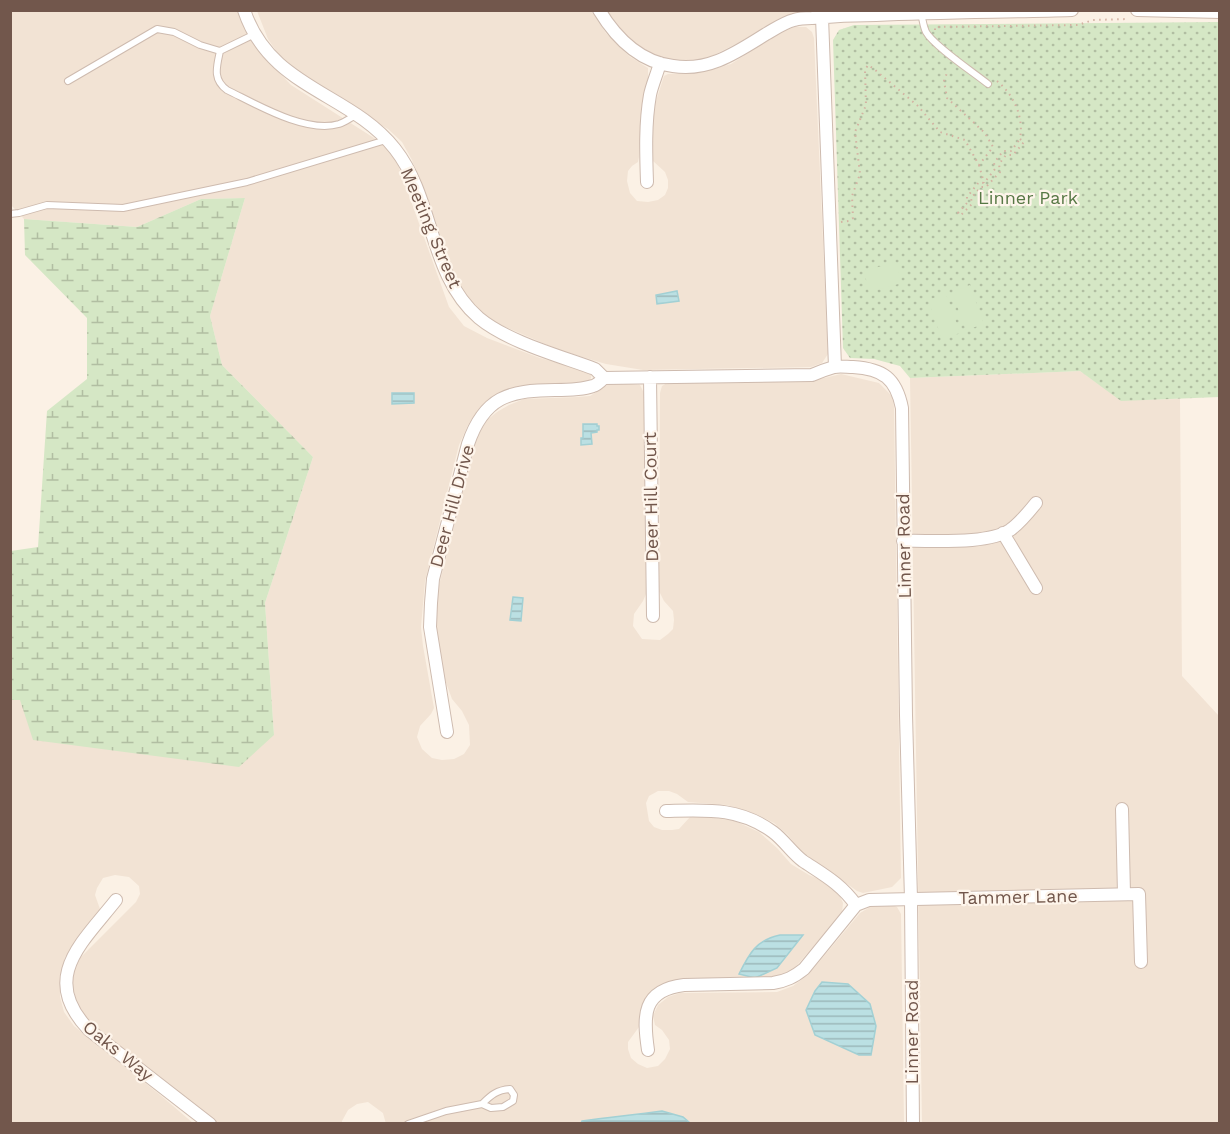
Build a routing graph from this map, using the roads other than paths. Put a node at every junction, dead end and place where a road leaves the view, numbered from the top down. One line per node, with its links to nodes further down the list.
1 (244, 10): 9 (street, Meeting Street)
2 (599, 10): 11 (street)
3 (1072, 10): 6 (street)
4 (901, 12): 6 (street); 8 (street)
5 (1220, 12): 7 (street)
6 (921, 13): 13 (lane)
7 (1135, 15)
8 (822, 17): 11 (street); 18 (street)
9 (256, 34): 10 (lane); 14 (street, Meeting Street)
10 (220, 51): 12 (lane); 14 (lane)
11 (660, 63): 16 (street)
12 (68, 81)
13 (988, 84)
14 (356, 114): 15 (street, Meeting Street)
15 (387, 139): 17 (lane); 20 (street, Meeting Street)
16 (647, 182)
17 (10, 214)
18 (835, 367): 19 (street); 23 (street, Linner Road)
19 (650, 377): 20 (street); 25 (street, Deer Hill Court)
20 (604, 378): 26 (street, Deer Hill Drive)
21 (1036, 503): 22 (street)
22 (1003, 533): 23 (street); 24 (street)
23 (903, 541): 30 (street, Linner Road)
24 (1036, 588)
25 (653, 616)
26 (447, 732)
27 (1122, 809): 29 (street)
28 (666, 810): 32 (street)
29 (1124, 894): 30 (street, Tammer Lane); 33 (street)
30 (911, 899): 32 (street, Tammer Lane); 38 (street, Linner Road)
31 (117, 900): 36 (street, Oaks Way)
32 (856, 905): 34 (street)
33 (1141, 962)
34 (648, 1050)
35 (482, 1104): 35 (lane); 37 (lane)
36 (210, 1124)
37 (408, 1124)
38 (913, 1124)

